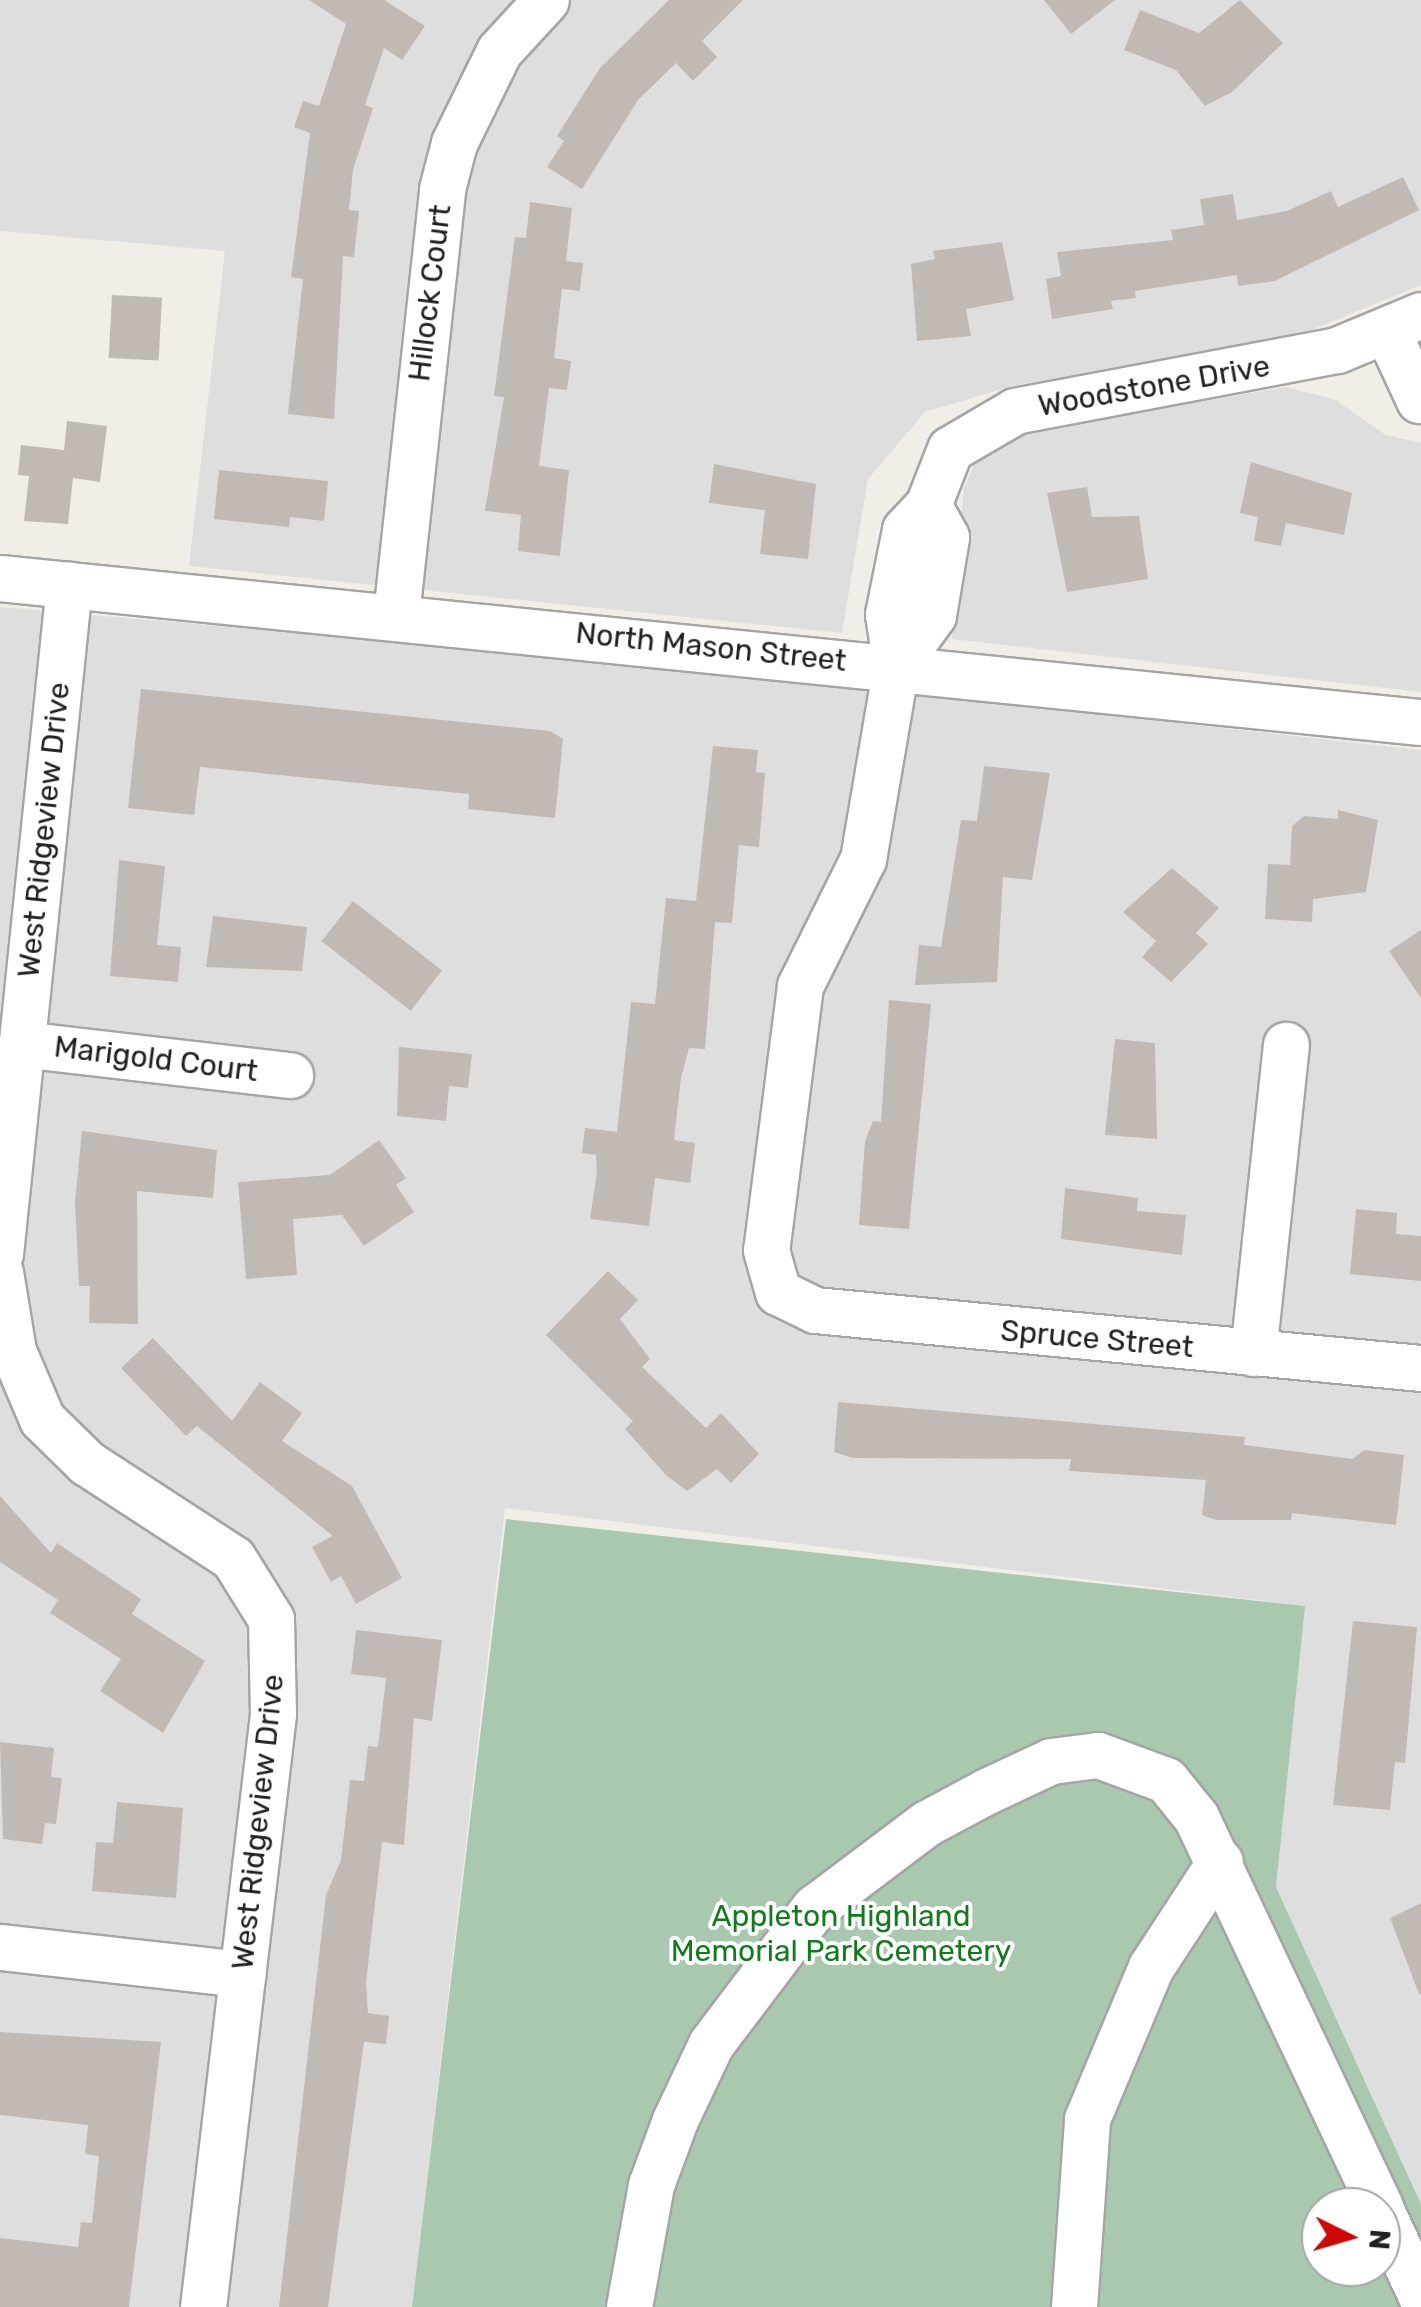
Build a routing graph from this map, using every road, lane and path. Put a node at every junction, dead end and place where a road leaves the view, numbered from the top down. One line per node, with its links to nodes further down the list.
1 (546, 0): 6 (street, Hillock Court)
2 (1404, 324): 3 (street); 7 (street, Woodstone Drive)
3 (1419, 400)
4 (0, 578): 5 (street, North Mason Street)
5 (69, 585): 6 (street, North Mason Street); 9 (street, West Ridgeview Drive)
6 (396, 615): 7 (street, North Mason Street)
7 (896, 666): 8 (street, North Mason Street); 14 (street, Spruce Street)
8 (1421, 722)
9 (21, 1044): 11 (street, Marigold Court); 12 (street, West Ridgeview Drive)
10 (1286, 1045): 14 (street)
11 (290, 1075)
12 (0, 1254)
13 (0, 1272): 18 (street, West Ridgeview Drive)
14 (1253, 1353): 15 (street, Spruce Street)
15 (1421, 1368)
16 (1220, 1861): 19 (street); 23 (street); 24 (street)
17 (0, 1947): 18 (street)
18 (242, 1974): 22 (street, West Ridgeview Drive)
19 (1370, 2187)
20 (1401, 2253): 21 (street)
21 (1421, 2296)
22 (204, 2307)
23 (629, 2307)
24 (1074, 2307)

